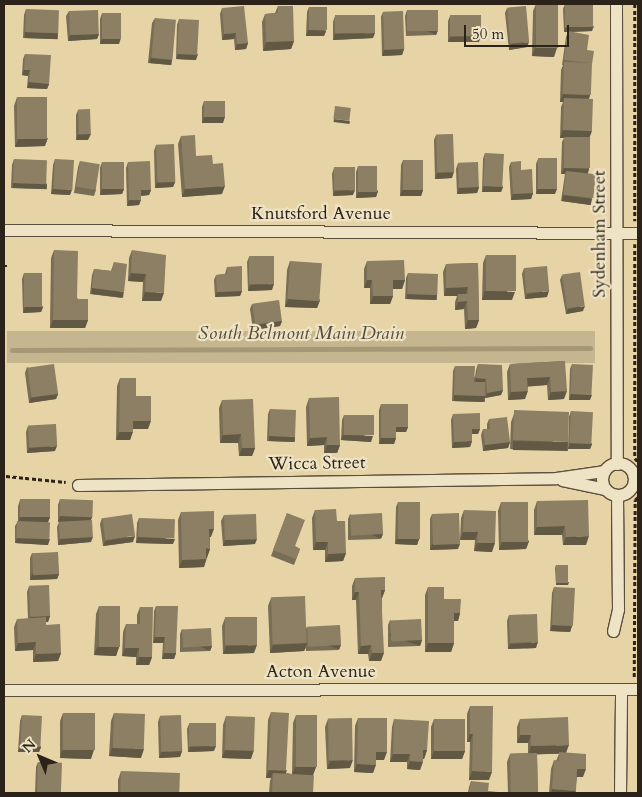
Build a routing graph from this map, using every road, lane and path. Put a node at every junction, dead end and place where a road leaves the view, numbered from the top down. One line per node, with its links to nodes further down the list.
1 (616, 4): 4 (street, Sydenham Street)
2 (4, 230): 4 (street, Knutsford Avenue)
3 (638, 232): 4 (street, Knutsford Avenue)
4 (618, 233): 5 (street, Sydenham Street)
5 (617, 464): 6 (street); 8 (street)
6 (604, 471): 9 (street, Wicca Street); 11 (street)
7 (6, 476): 10 (path)
8 (635, 476): 12 (street)
9 (556, 478): 10 (street, Wicca Street); 11 (street, Wicca Street)
10 (78, 485)
11 (605, 489): 12 (street)
12 (617, 495): 14 (street)
13 (638, 497): 17 (path)
14 (613, 631)
15 (621, 689): 16 (street, Acton Avenue); 17 (street, Acton Avenue); 18 (street)
16 (4, 690)
17 (636, 690)
18 (620, 793)

